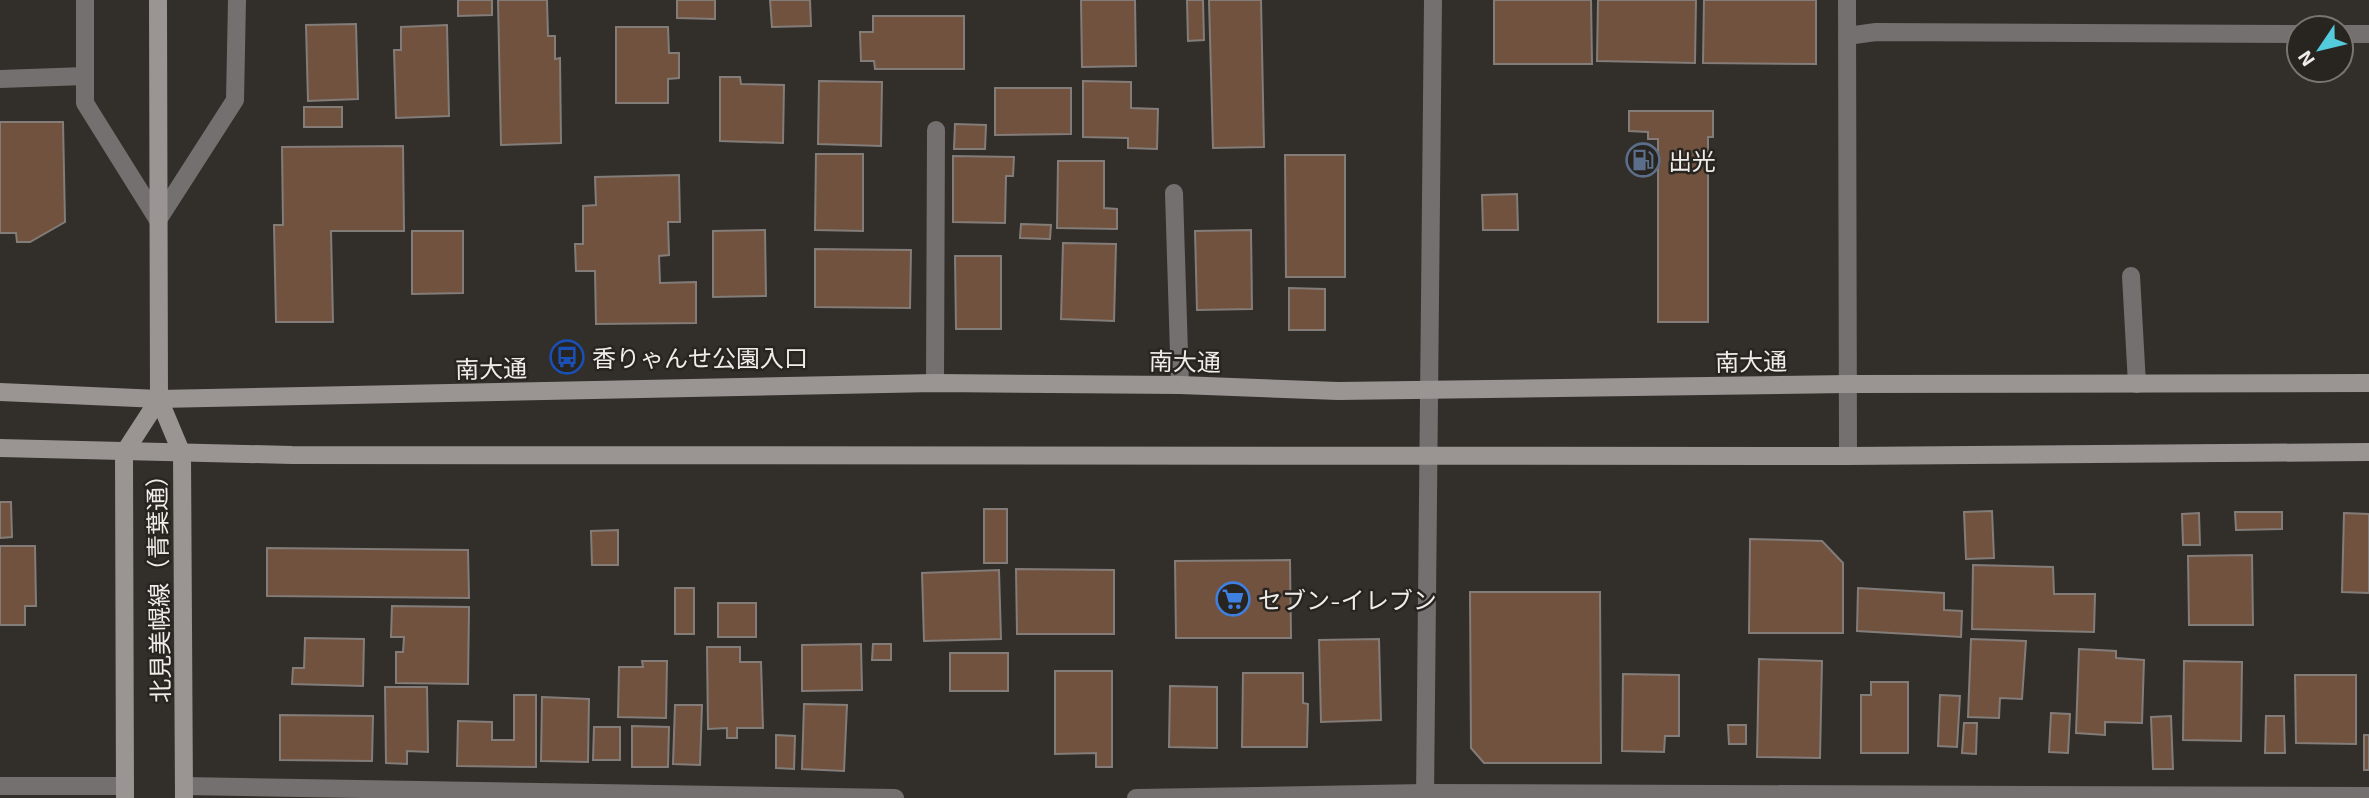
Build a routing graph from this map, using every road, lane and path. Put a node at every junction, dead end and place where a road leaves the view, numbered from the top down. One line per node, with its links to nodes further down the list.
1 (85, 0): 8 (street)
2 (158, 0): 12 (street, 北見美幌線（青葉通）)
3 (237, 0): 12 (street)
4 (1433, 0): 19 (street)
5 (1847, 0): 7 (street)
6 (2285, 34): 7 (street)
7 (1847, 36): 16 (street)
8 (85, 76): 9 (street); 12 (street)
9 (0, 79)
10 (936, 130): 14 (street)
11 (1174, 193): 18 (street)
12 (159, 220): 21 (street, 北見美幌線（青葉通）)
13 (2132, 276): 17 (street)
14 (935, 383): 18 (street, 南大通); 21 (street, 南大通)
15 (2369, 383): 17 (street, 南大通)
16 (1847, 384): 17 (street, 南大通); 19 (street, 南大通); 27 (street)
17 (2137, 384)
18 (1180, 385): 19 (street, 南大通)
19 (1430, 390): 26 (street)
20 (0, 392): 21 (street, 南大通)
21 (159, 399): 24 (street); 25 (street, 北見美幌線（青葉通）)
22 (0, 448): 24 (street)
23 (2369, 452): 27 (street)
24 (124, 453): 25 (street); 29 (street, 北見美幌線（青葉通）)
25 (182, 454): 26 (street); 30 (street, 北見美幌線（青葉通）)
26 (1430, 455): 27 (street); 31 (street)
27 (1847, 456)
28 (0, 786): 29 (street)
29 (125, 792)
30 (184, 792): 32 (street)
31 (1425, 795): 34 (street); 36 (street)
32 (616, 796): 35 (street)
33 (2369, 796): 34 (street)
34 (2228, 797)
35 (895, 798)
36 (1136, 798)

